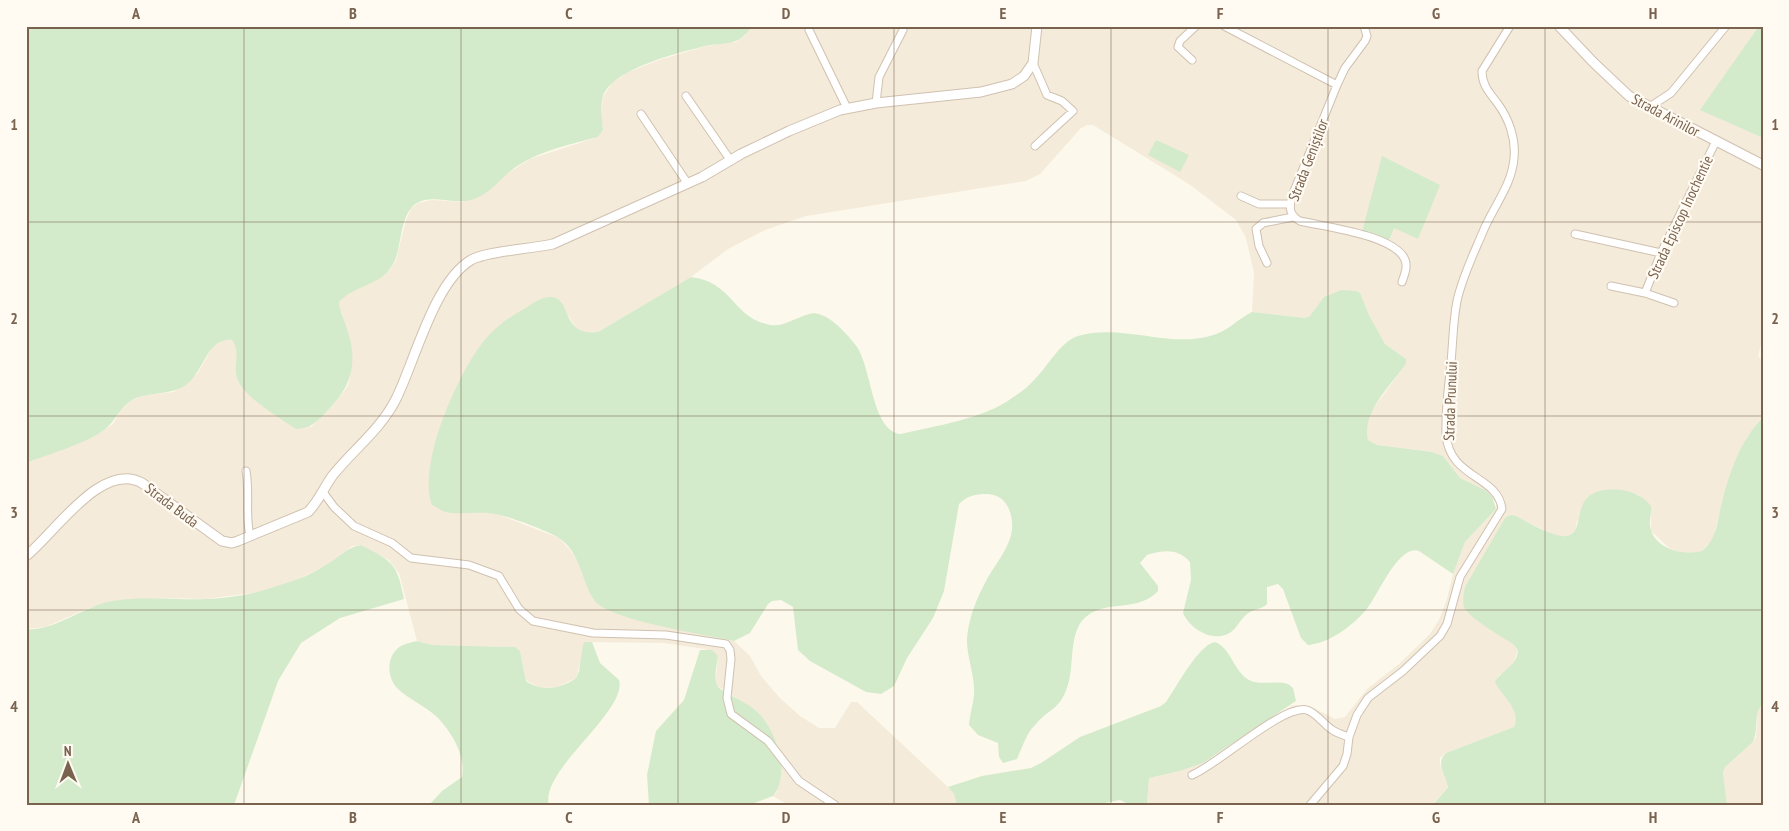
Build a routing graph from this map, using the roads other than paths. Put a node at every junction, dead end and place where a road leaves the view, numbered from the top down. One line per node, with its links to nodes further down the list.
1 (1037, 26): 11 (street)
2 (1196, 26): 10 (street)
3 (1224, 26): 12 (street)
4 (1364, 26): 12 (street, Strada Geniștilor)
5 (1510, 26): 37 (street, Strada Prunului)
6 (1559, 26): 16 (street, Strada Arinilor)
7 (1726, 26): 16 (street)
8 (809, 30): 15 (street)
9 (903, 30): 14 (street)
10 (1192, 60)
11 (1033, 63): 14 (street); 19 (street)
12 (1337, 85): 24 (street, Strada Geniștilor)
13 (686, 96): 20 (street)
14 (876, 103): 15 (street)
15 (847, 108): 20 (street)
16 (1648, 108): 18 (street, Strada Arinilor)
17 (641, 114): 22 (street)
18 (1716, 141): 21 (street, Strada Arinilor); 27 (street, Strada Episcop Inochentie)
19 (1035, 146)
20 (731, 161): 22 (street)
21 (1763, 166)
22 (688, 184): 34 (street)
23 (1242, 196): 24 (street)
24 (1290, 204): 25 (street, Strada Geniștilor)
25 (1293, 217): 28 (street); 29 (street, Strada Geniștilor)
26 (1575, 234): 27 (street)
27 (1661, 253): 31 (street, Strada Episcop Inochentie)
28 (1267, 263)
29 (1402, 282)
30 (1611, 286): 31 (street, Strada Episcop Inochentie)
31 (1645, 293): 32 (street, Strada Episcop Inochentie)
32 (1674, 303)
33 (246, 471): 35 (street)
34 (323, 492): 35 (street, Strada Buda); 39 (street)
35 (250, 535): 36 (street, Strada Buda)
36 (26, 556)
37 (1348, 737): 38 (street); 40 (street, Strada Prunului)
38 (1192, 775)
39 (835, 805)
40 (1310, 805)

